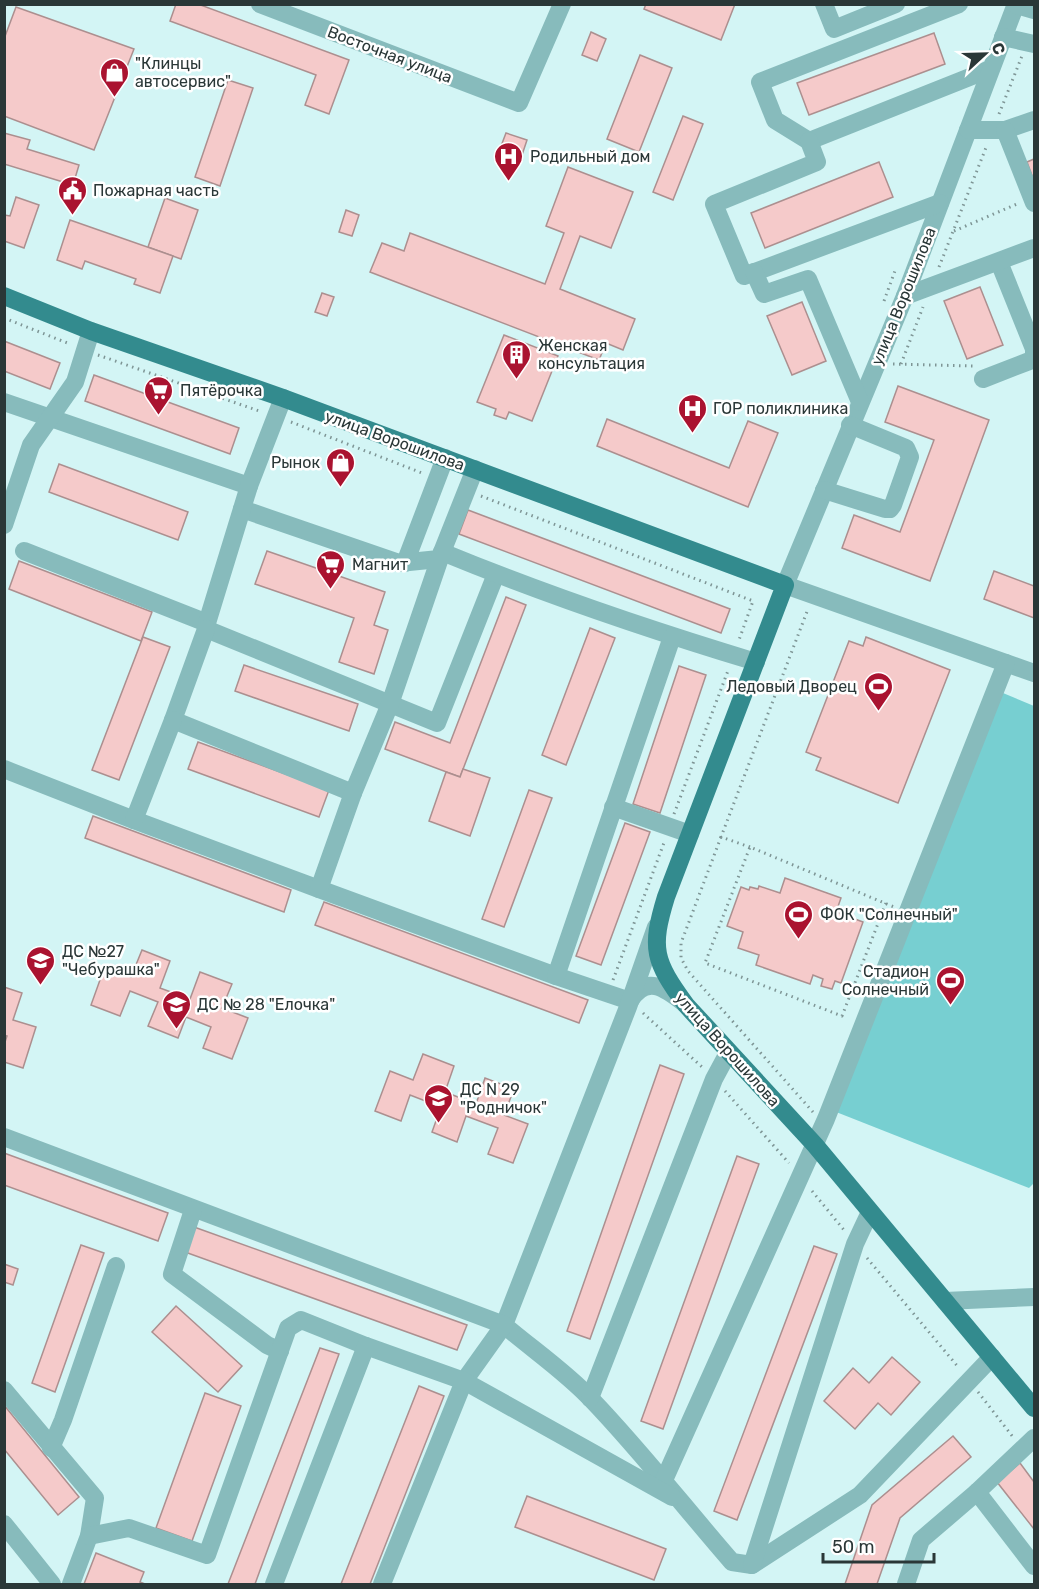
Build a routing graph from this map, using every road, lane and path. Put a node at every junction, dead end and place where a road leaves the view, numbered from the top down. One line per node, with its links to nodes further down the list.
1 (562, 4): 6 (street, Восточная улица)
2 (824, 4): 3 (street)
3 (896, 4)
4 (959, 4): 14 (street)
5 (1016, 5): 7 (street); 8 (street, улица Ворошилова)
6 (269, 6)
7 (1035, 10)
8 (1003, 37): 9 (street); 10 (street, улица Ворошилова)
9 (1031, 44): 13 (path)
10 (990, 69): 12 (street, улица Ворошилова); 14 (street)
11 (1035, 120): 13 (street)
12 (968, 130): 13 (street); 16 (street, улица Ворошилова)
13 (999, 130): 15 (street); 17 (path)
14 (809, 141): 20 (street)
15 (1034, 200): 17 (path)
16 (940, 203): 20 (street); 23 (street, улица Ворошилова)
17 (953, 231): 21 (path)
18 (1035, 248): 19 (street)
19 (999, 262): 21 (street); 25 (street)
20 (754, 272): 31 (street)
21 (931, 286): 23 (street); 27 (path)
22 (4, 296): 24 (main road, улица Ворошилова)
23 (905, 296): 26 (street, улица Ворошилова)
24 (91, 331): 29 (main road, улица Ворошилова); 32 (street)
25 (1035, 355): 28 (street)
26 (876, 363): 27 (path); 31 (street, улица Ворошилова)
27 (901, 364): 28 (path)
28 (983, 379)
29 (283, 398): 34 (main road, улица Ворошилова); 36 (street)
30 (4, 402): 32 (street)
31 (860, 402): 33 (street, улица Ворошилова)
32 (49, 418): 36 (street); 39 (street)
33 (850, 425): 37 (street, улица Ворошилова); 37 (street)
34 (445, 458): 35 (main road, улица Ворошилова); 42 (street)
35 (475, 470): 41 (street); 44 (main road, улица Ворошилова)
36 (249, 486): 38 (street)
37 (824, 490): 44 (street, улица Ворошилова)
38 (242, 508): 42 (street); 46 (street)
39 (4, 525)
40 (24, 551): 46 (street)
41 (440, 556): 42 (street); 43 (street); 51 (street)
42 (405, 563)
43 (496, 574): 47 (street); 51 (street)
44 (785, 585): 45 (street, улица Ворошилова); 48 (main road, улица Ворошилова)
45 (813, 595): 49 (street, улица Ворошилова); 58 (path)
46 (207, 626): 51 (street); 52 (street)
47 (672, 637): 48 (street); 55 (street)
48 (756, 662): 57 (main road, улица Ворошилова)
49 (1006, 663): 50 (street, улица Ворошилова); 62 (street)
50 (1035, 673)
51 (390, 704): 54 (street)
52 (173, 720): 54 (street); 56 (street)
53 (4, 768): 56 (street)
54 (353, 793): 60 (street)
55 (613, 807): 57 (street); 64 (street)
56 (134, 820): 60 (street)
57 (690, 834): 63 (main road, улица Ворошилова)
58 (721, 837): 59 (path); 68 (path)
59 (750, 847): 61 (path); 61 (path)
60 (319, 889): 64 (street)
61 (886, 903): 62 (path)
62 (907, 912): 68 (street)
63 (658, 922): 65 (street); 66 (main road, улица Ворошилова)
64 (556, 976): 65 (street)
65 (630, 1001): 66 (street); 76 (street)
66 (686, 1005): 67 (main road, улица Ворошилова)
67 (729, 1053): 70 (main road, улица Ворошилова); 82 (street)
68 (824, 1125): 70 (street)
69 (4, 1137): 71 (street)
70 (815, 1145): 72 (main road, улица Ворошилова); 86 (street)
71 (194, 1210): 76 (street); 78 (street)
72 (870, 1212): 75 (main road, улица Ворошилова); 91 (street)
73 (116, 1266): 85 (street)
74 (1035, 1297): 75 (street)
75 (945, 1302): 79 (main road, улица Ворошилова)
76 (504, 1325): 80 (street); 82 (street)
77 (366, 1346): 78 (street); 80 (street); 95 (street)
78 (280, 1351): 90 (street)
79 (992, 1357): 83 (main road, улица Ворошилова); 91 (street)
80 (464, 1381): 88 (street); 96 (street)
81 (4, 1390): 85 (street)
82 (590, 1398): 86 (street)
83 (1035, 1407)
84 (1035, 1438): 87 (street)
85 (51, 1448): 90 (street)
86 (664, 1480): 88 (street)
87 (977, 1492): 92 (street); 97 (street)
88 (679, 1501): 91 (street)
89 (4, 1524): 93 (street)
90 (89, 1536): 94 (street)
91 (752, 1565)
92 (1035, 1566)
93 (52, 1584)
94 (70, 1584)
95 (274, 1584)
96 (382, 1584)
97 (906, 1584)

